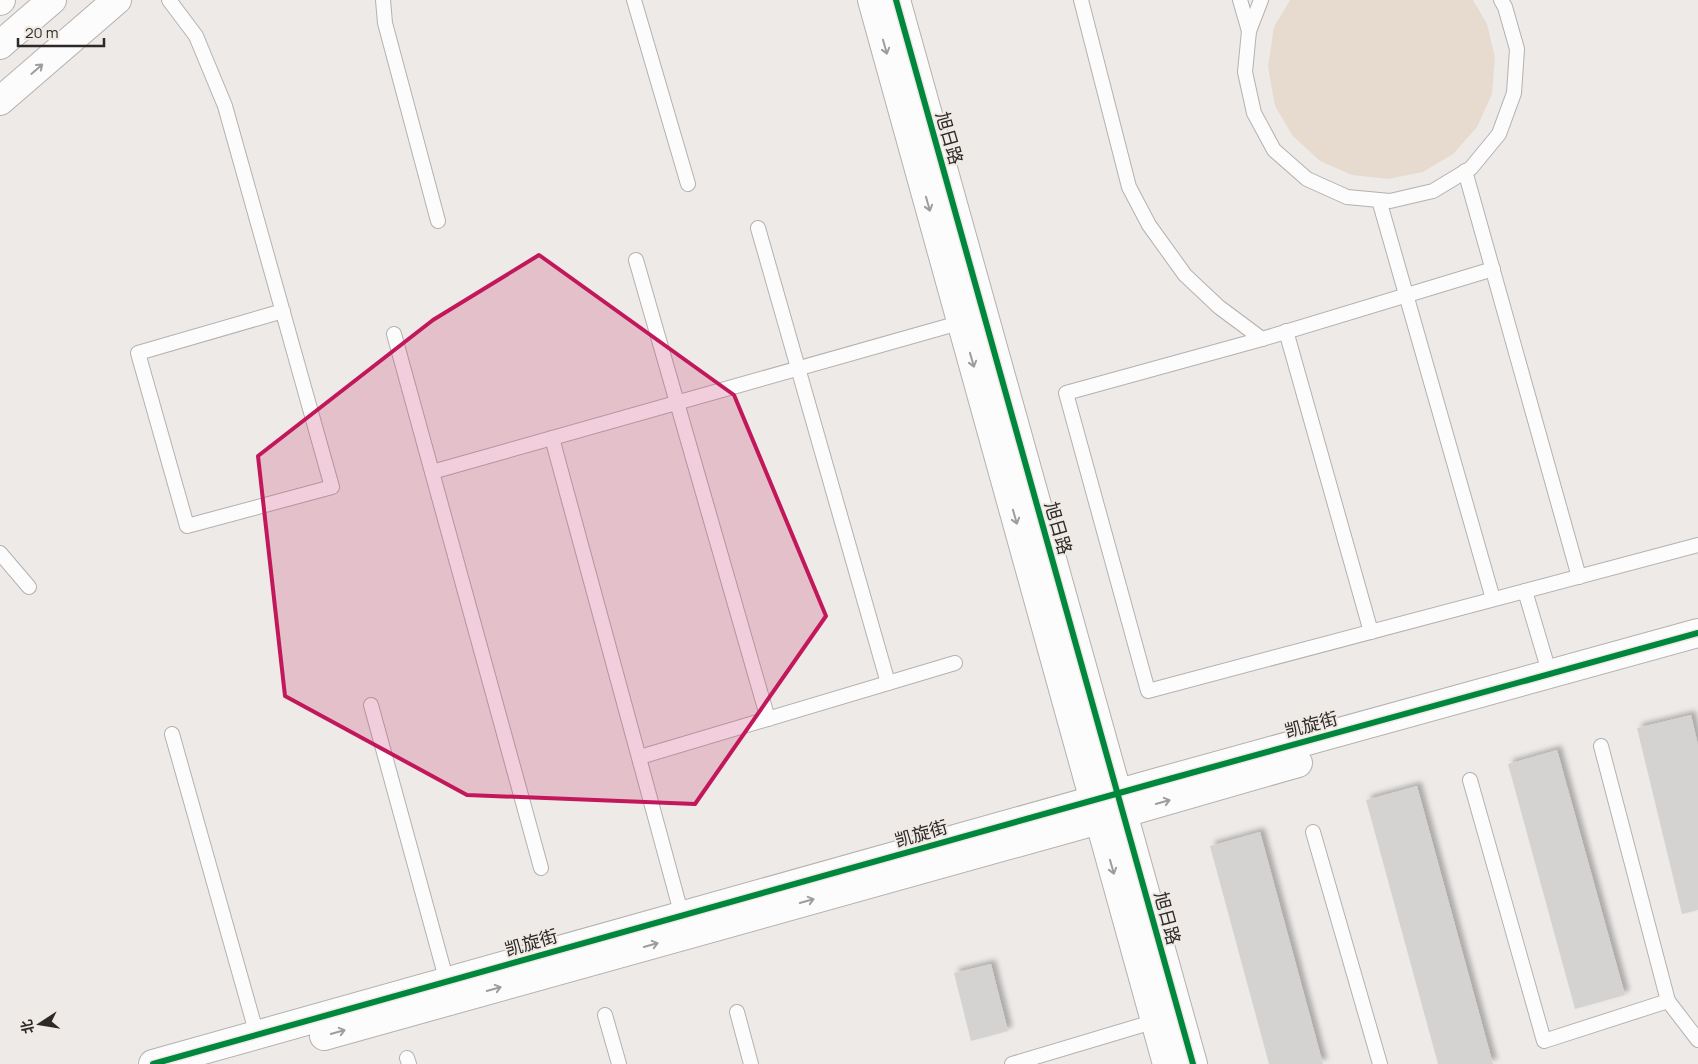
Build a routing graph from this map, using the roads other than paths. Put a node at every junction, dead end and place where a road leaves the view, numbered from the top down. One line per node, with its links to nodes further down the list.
1 (52, 0): 13 (main road)
2 (116, 0): 14 (main road, one-way to 2)
3 (169, 0): 23 (lane)
4 (383, 0): 18 (lane)
5 (634, 0): 16 (lane)
6 (872, 0): 24 (main road, 旭日路, one-way to 24)
7 (896, 0): 24 (main road, 旭日路)
8 (1081, 0): 27 (lane)
9 (1240, 0): 12 (lane)
10 (1261, 0): 12 (lane)
11 (1501, 0): 15 (lane)
12 (1249, 31): 17 (lane)
13 (0, 45)
14 (0, 102)
15 (1465, 171): 17 (lane); 21 (lane)
16 (688, 184)
17 (1379, 200): 22 (lane)
18 (438, 221)
19 (758, 228): 28 (lane)
20 (636, 260): 29 (lane)
21 (1493, 269): 22 (lane); 34 (lane)
22 (1406, 295): 25 (lane); 37 (lane)
23 (283, 311): 23 (lane)
24 (973, 319): 28 (lane); 50 (main road, 旭日路)
25 (1286, 331): 27 (lane); 38 (lane)
26 (394, 334): 31 (lane)
27 (1262, 339): 38 (lane)
28 (797, 368): 29 (lane); 43 (lane)
29 (677, 403): 30 (lane); 45 (lane)
30 (552, 438): 31 (lane); 48 (lane)
31 (432, 472): 52 (lane)
32 (1698, 545): 34 (lane)
33 (0, 553): 35 (lane)
34 (1579, 577): 36 (lane)
35 (29, 586)
36 (1525, 591): 37 (lane); 42 (lane)
37 (1494, 599): 38 (lane)
38 (1371, 632)
39 (1698, 633): 42 (main road, 凯旋街)
40 (1698, 647): 50 (main road, 凯旋街, one-way to 40)
41 (955, 663): 43 (lane)
42 (1550, 675): 50 (main road, 凯旋街)
43 (888, 683): 45 (lane)
44 (371, 705): 54 (lane)
45 (768, 719): 48 (lane)
46 (172, 734): 59 (lane)
47 (1601, 746): 55 (lane)
48 (640, 757): 53 (lane)
49 (1470, 780): 55 (lane)
50 (1109, 807): 53 (main road, 凯旋街); 58 (main road, 旭日路); 63 (main road, 凯旋街, one-way to 50)
51 (1313, 832): 69 (lane)
52 (541, 868)
53 (682, 916): 54 (main road, 凯旋街)
54 (447, 982): 59 (main road, 凯旋街)
55 (1668, 1001): 60 (lane)
56 (737, 1012): 65 (lane)
57 (605, 1015): 64 (lane)
58 (1167, 1017): 66 (lane); 67 (main road, 旭日路); 68 (main road, 旭日路)
59 (257, 1035): 61 (main road, 凯旋街)
60 (1698, 1040)
61 (183, 1060): 62 (main road, 凯旋街)
62 (152, 1064)
63 (223, 1064)
64 (619, 1064)
65 (752, 1064)
66 (1012, 1064)
67 (1167, 1064)
68 (1193, 1064)
69 (1380, 1064)

